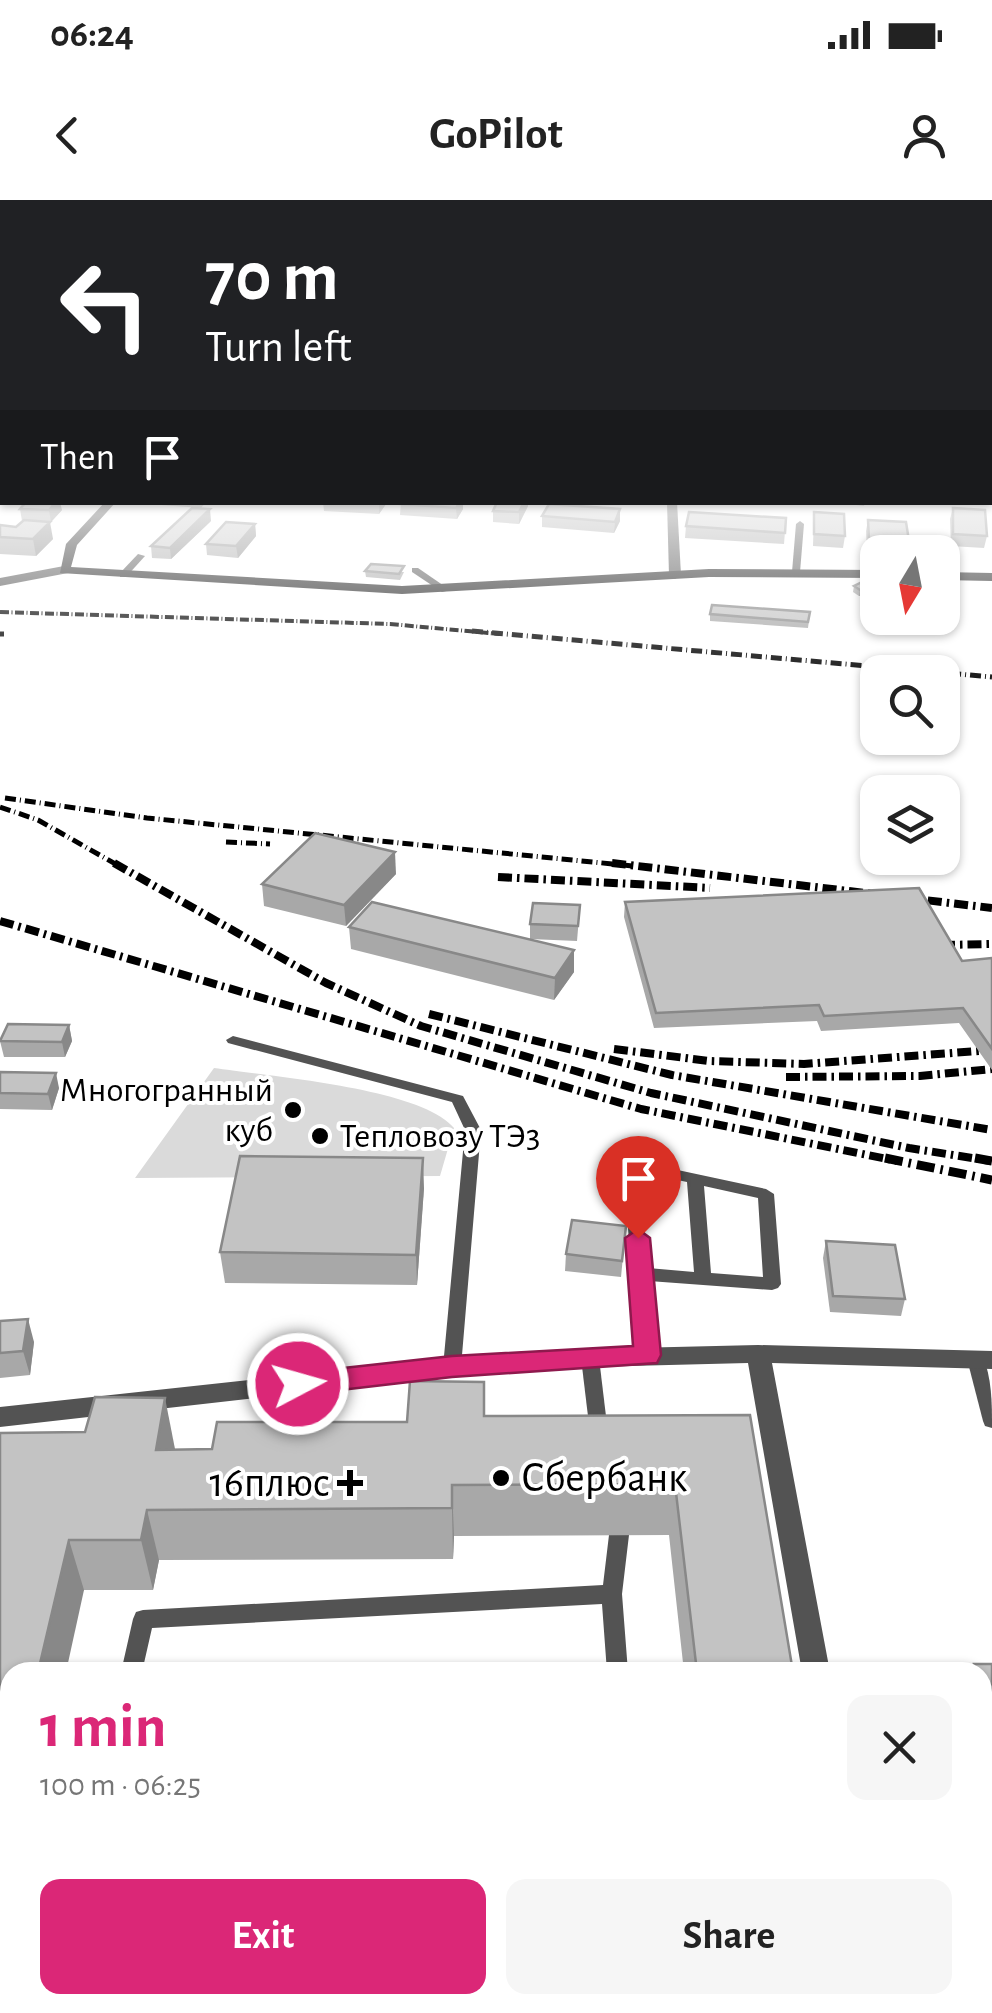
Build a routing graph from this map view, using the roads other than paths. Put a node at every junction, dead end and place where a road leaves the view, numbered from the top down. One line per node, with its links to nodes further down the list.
1 (81, 535): 5 (main road)
2 (673, 535): 9 (street)
3 (799, 535): 7 (lane)
4 (142, 556): 10 (lane)
5 (64, 570): 10 (main road); 13 (street)
6 (414, 570): 14 (lane)
7 (796, 572): 8 (main road); 9 (main road)
8 (860, 574)
9 (675, 575): 14 (main road)
10 (124, 576): 14 (main road)
11 (960, 576): 12 (main road)
12 (992, 577)
13 (0, 582)
14 (444, 590)
15 (233, 1040): 23 (lane)
16 (694, 1178): 17 (lane); 18 (lane); 18 (lane)
17 (640, 1274): 18 (lane); 20 (lane)
18 (703, 1278)
19 (758, 1354): 20 (street); 22 (street); 31 (street)
20 (647, 1355): 21 (street)
21 (590, 1358): 23 (street); 26 (lane)
22 (984, 1359): 25 (lane)
23 (452, 1367): 24 (street)
24 (0, 1416)
25 (992, 1421)
26 (602, 1451)
27 (619, 1535): 28 (lane)
28 (612, 1594): 29 (lane); 30 (lane)
29 (134, 1662)
30 (617, 1662)
31 (814, 1662)

